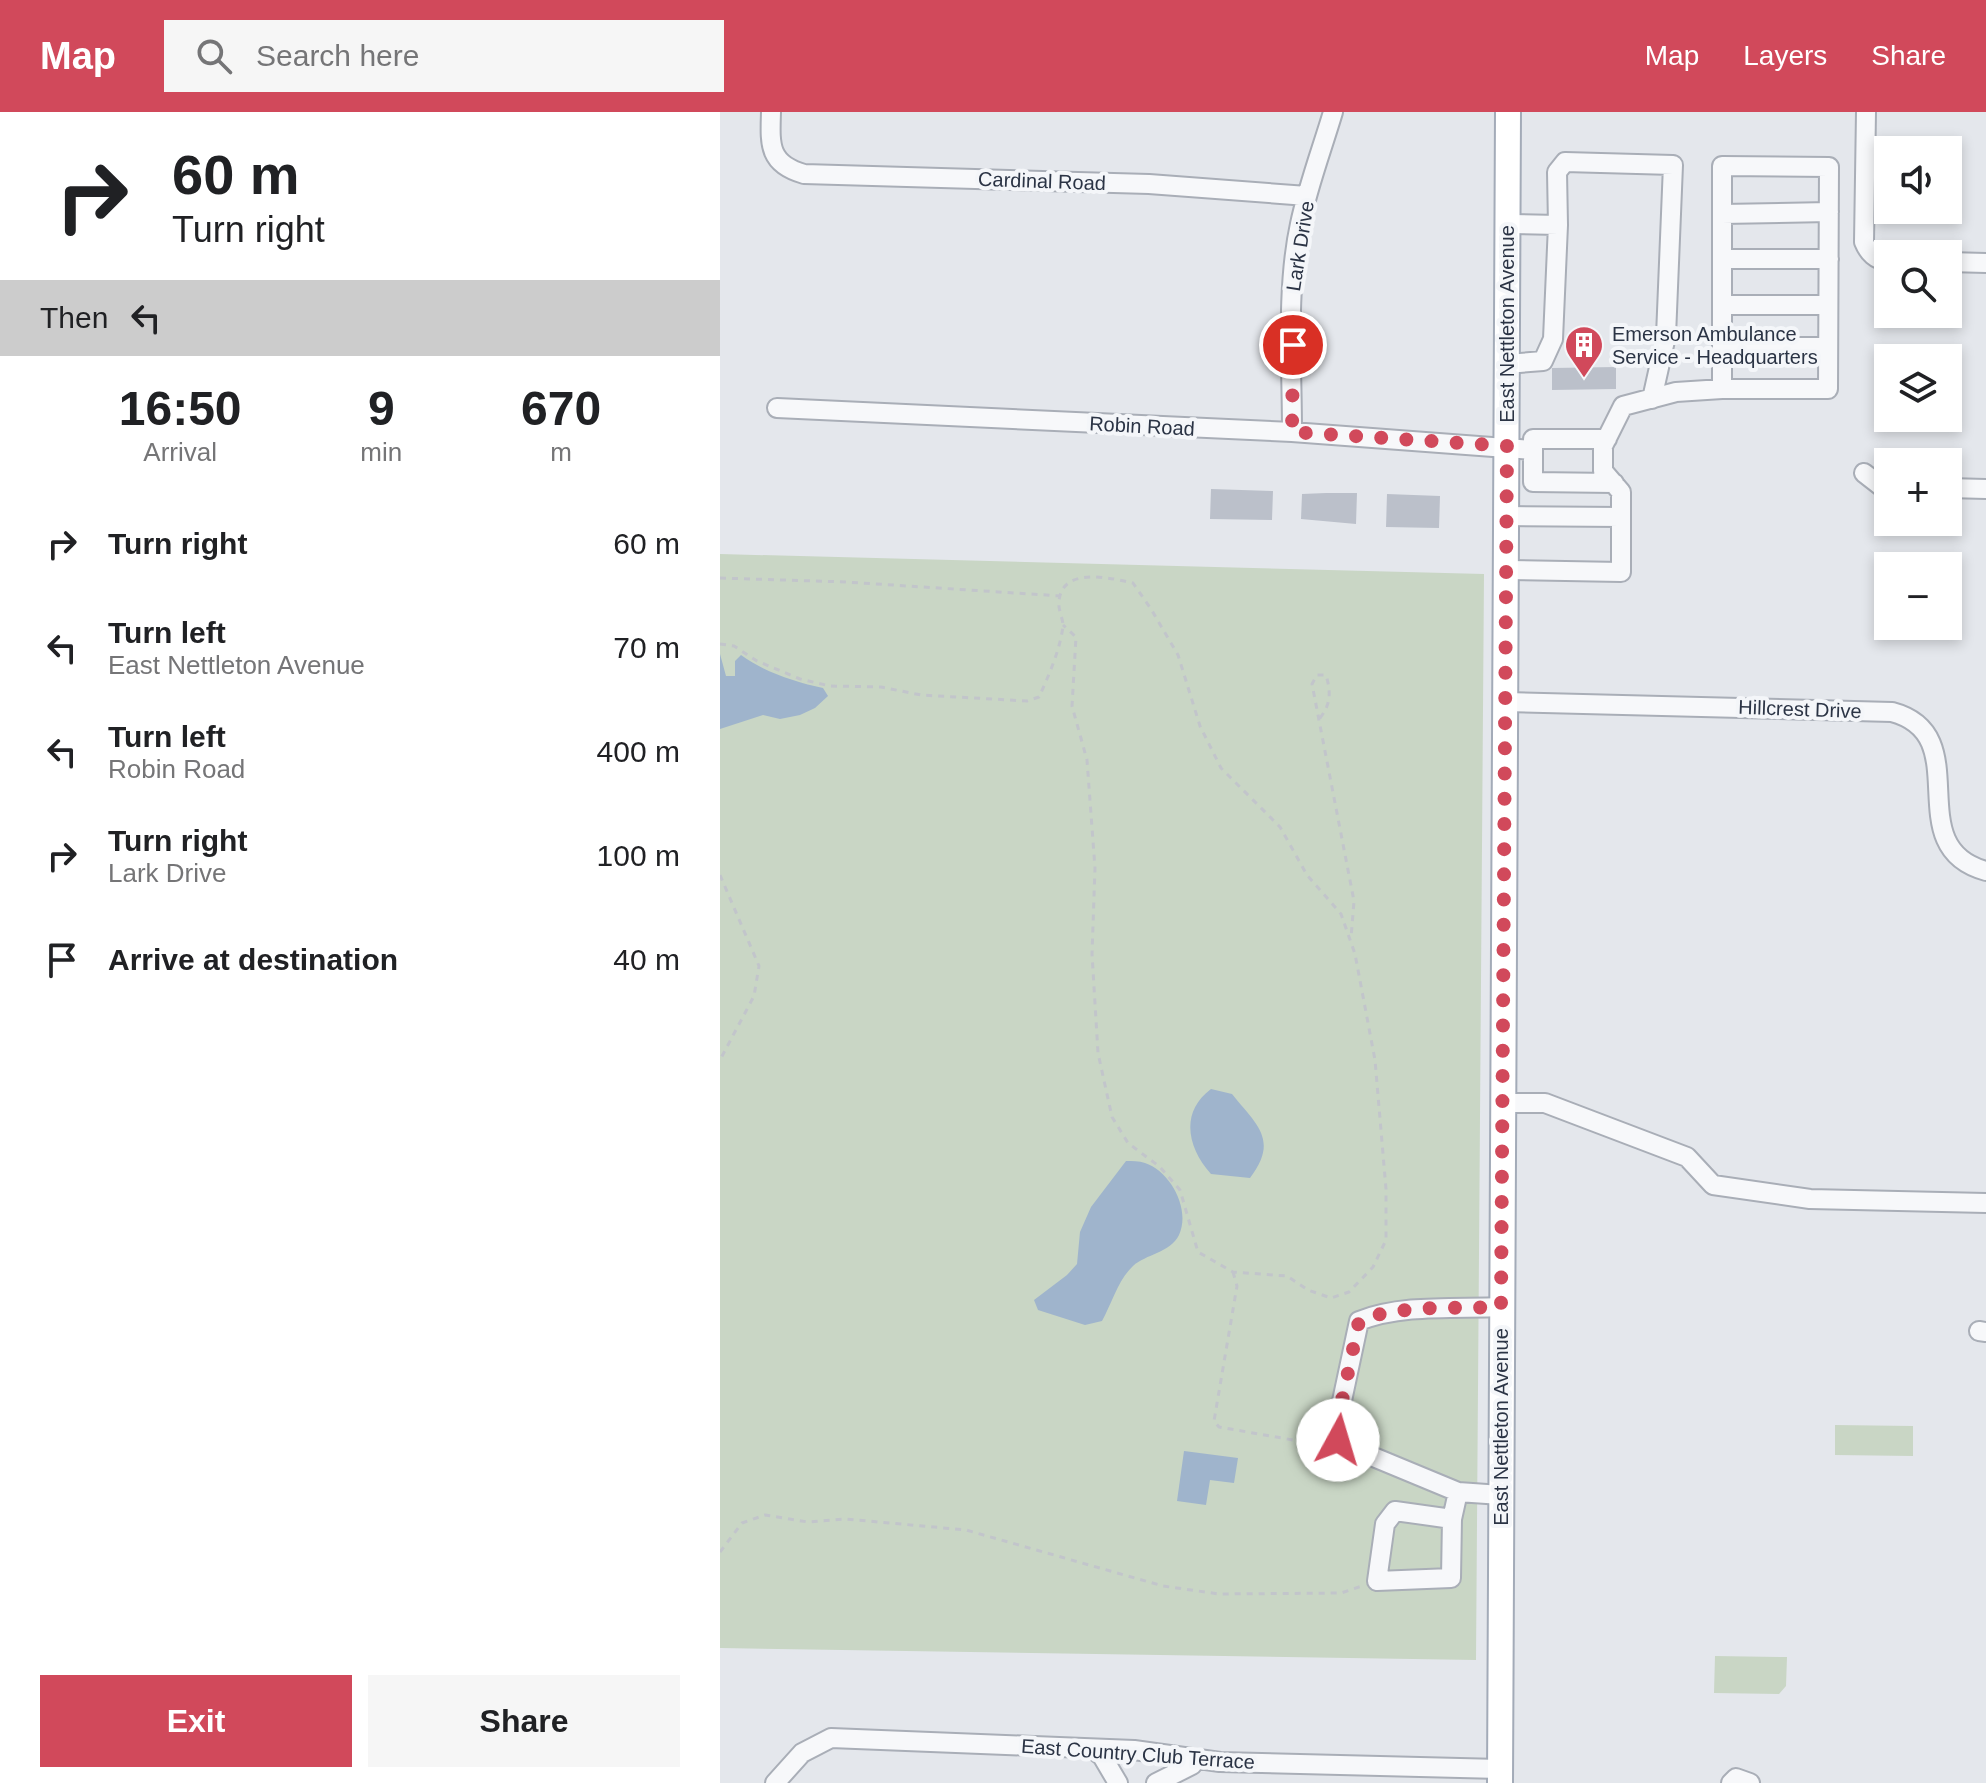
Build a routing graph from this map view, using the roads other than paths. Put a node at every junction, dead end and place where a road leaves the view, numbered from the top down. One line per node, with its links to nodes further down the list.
1 (771, 112): 5 (street, Cardinal Road)
2 (1333, 112): 5 (street, Lark Drive)
3 (1508, 112): 8 (main road, East Nettleton Avenue)
4 (1866, 112): 10 (street)
5 (1307, 196): 23 (street, Lark Drive)
6 (1829, 212): 7 (street); 7 (street); 12 (street)
7 (1722, 214): 11 (street)
8 (1508, 224): 9 (street); 19 (main road, East Nettleton Avenue)
9 (1558, 225): 19 (street); 21 (street)
10 (1874, 255)
11 (1722, 259): 12 (street); 15 (street)
12 (1829, 259): 16 (street)
13 (1962, 262): 14 (street)
14 (1986, 263)
15 (1722, 305): 16 (street); 17 (street)
16 (1828, 305): 18 (street)
17 (1722, 347): 18 (street); 20 (street)
18 (1828, 347): 20 (street)
19 (1507, 364): 25 (main road, East Nettleton Avenue)
20 (1722, 389): 21 (street)
21 (1652, 399): 24 (street)
22 (777, 408): 23 (street, Robin Road)
23 (1292, 432): 25 (street, Robin Road)
24 (1607, 439): 26 (street); 29 (street)
25 (1507, 446): 26 (street, Robin Road); 32 (main road, East Nettleton Avenue)
26 (1533, 450): 29 (street)
27 (1864, 473): 28 (street)
28 (1874, 481)
29 (1614, 483): 33 (street)
30 (1962, 488): 31 (street)
31 (1986, 489)
32 (1506, 516): 33 (street); 34 (main road, East Nettleton Avenue)
33 (1621, 517): 34 (street)
34 (1506, 570): 35 (main road, East Nettleton Avenue)
35 (1505, 702): 36 (street, Hillcrest Drive); 37 (main road, East Nettleton Avenue)
36 (1986, 871)
37 (1503, 1103): 38 (street); 39 (main road, East Nettleton Avenue)
38 (1986, 1203)
39 (1501, 1307): 40 (street); 41 (main road, East Nettleton Avenue)
40 (1458, 1492): 41 (street); 42 (street)
41 (1501, 1495): 46 (main road, East Nettleton Avenue)
42 (1452, 1519): 42 (street)
43 (1093, 1749): 44 (street, East Country Club Terrace); 45 (street, East Country Club Terrace); 47 (street)
44 (1196, 1759): 46 (street, East Country Club Terrace); 48 (street)
45 (781, 1776)
46 (1500, 1776)
47 (1118, 1783)
48 (1156, 1783)
49 (1731, 1783): 50 (street)
50 (1750, 1783)

